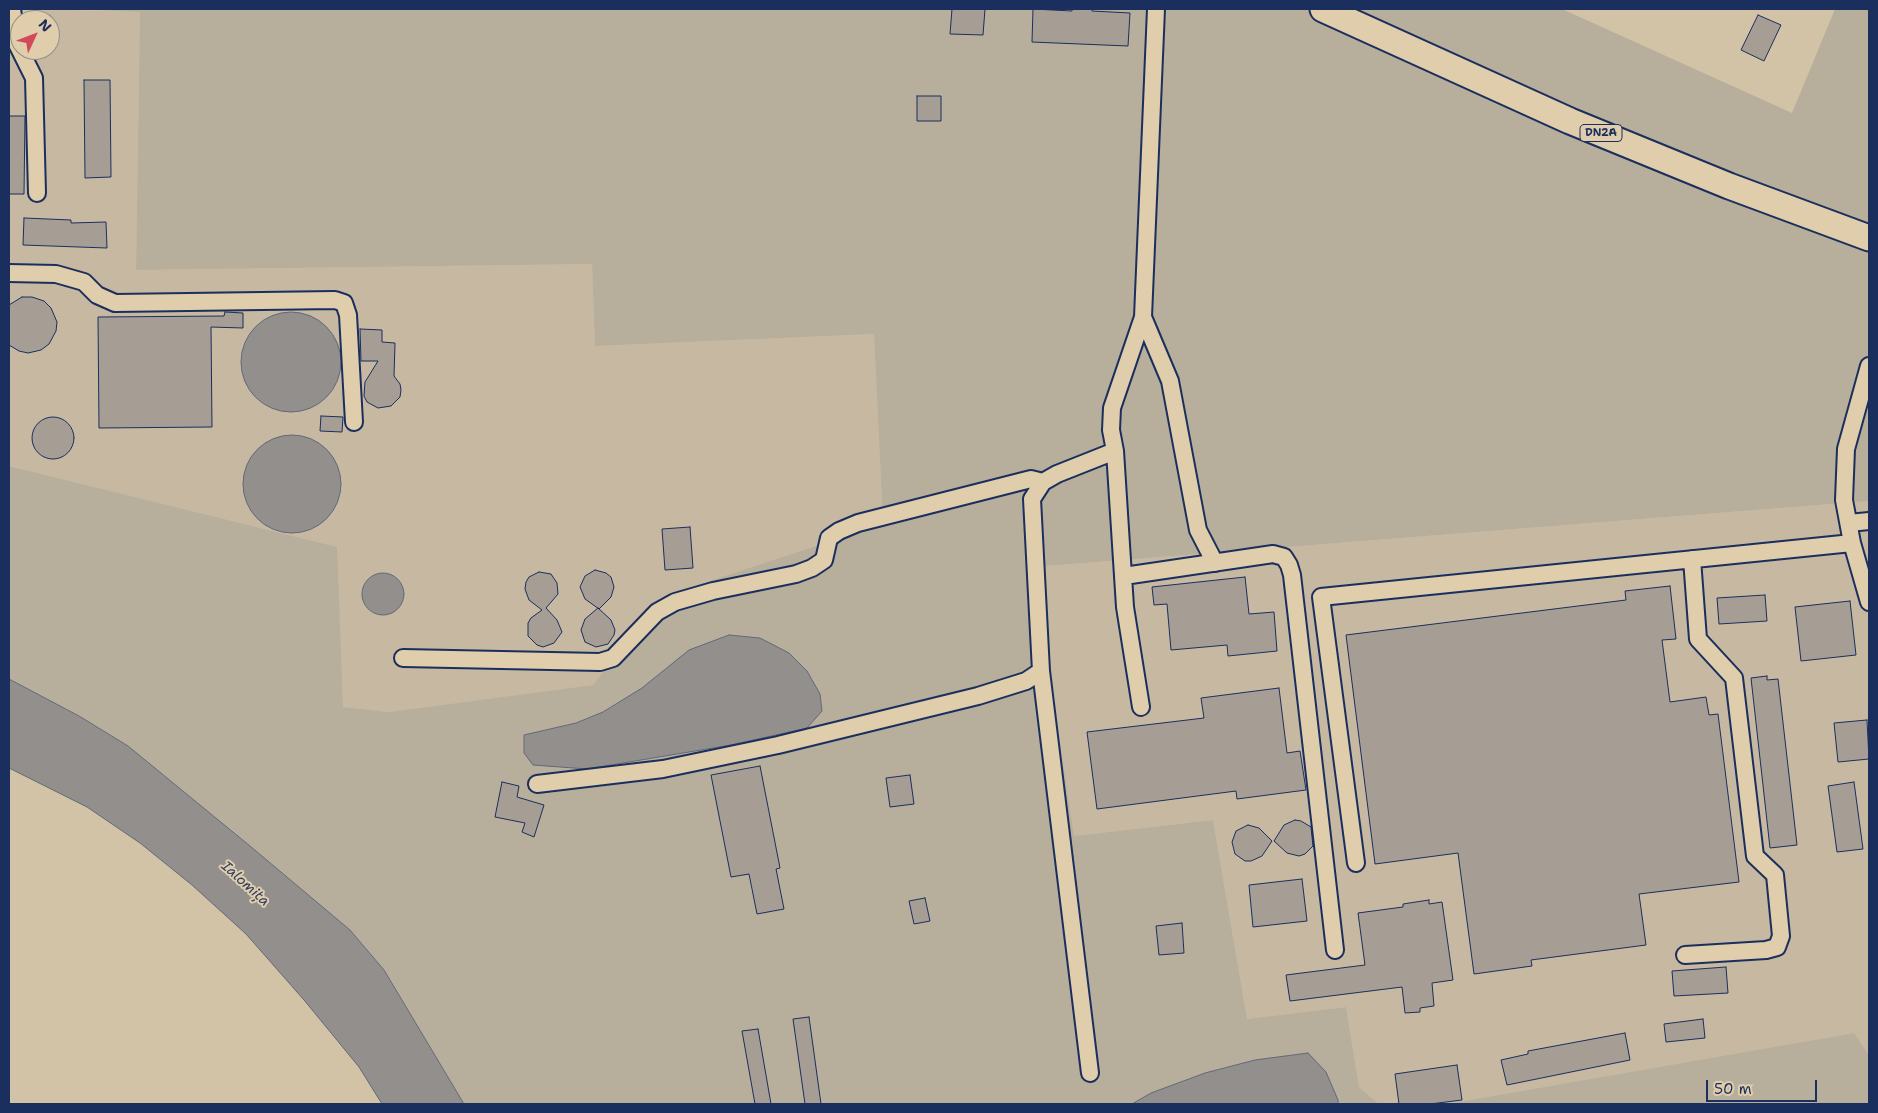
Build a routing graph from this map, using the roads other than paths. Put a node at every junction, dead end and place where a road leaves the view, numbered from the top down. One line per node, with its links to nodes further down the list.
1 (1156, 9): 7 (lane)
2 (1323, 9): 5 (highway, DN2A)
3 (23, 60): 4 (lane)
4 (37, 193)
5 (1869, 238)
6 (9, 273): 9 (lane)
7 (1143, 317): 10 (lane); 16 (lane)
8 (1869, 366): 13 (lane)
9 (354, 422)
10 (1115, 452): 11 (lane); 17 (lane)
11 (1043, 482): 19 (lane); 20 (lane)
12 (1869, 521): 13 (lane)
13 (1849, 523): 14 (lane)
14 (1852, 543): 15 (lane); 18 (lane)
15 (1692, 559): 23 (lane); 25 (lane)
16 (1215, 563): 17 (lane); 24 (lane)
17 (1124, 576): 21 (lane)
18 (1869, 602)
19 (403, 658)
20 (1042, 671): 22 (lane); 26 (lane)
21 (1141, 707)
22 (537, 784)
23 (1356, 863)
24 (1335, 950)
25 (1685, 954)
26 (1090, 1073)

